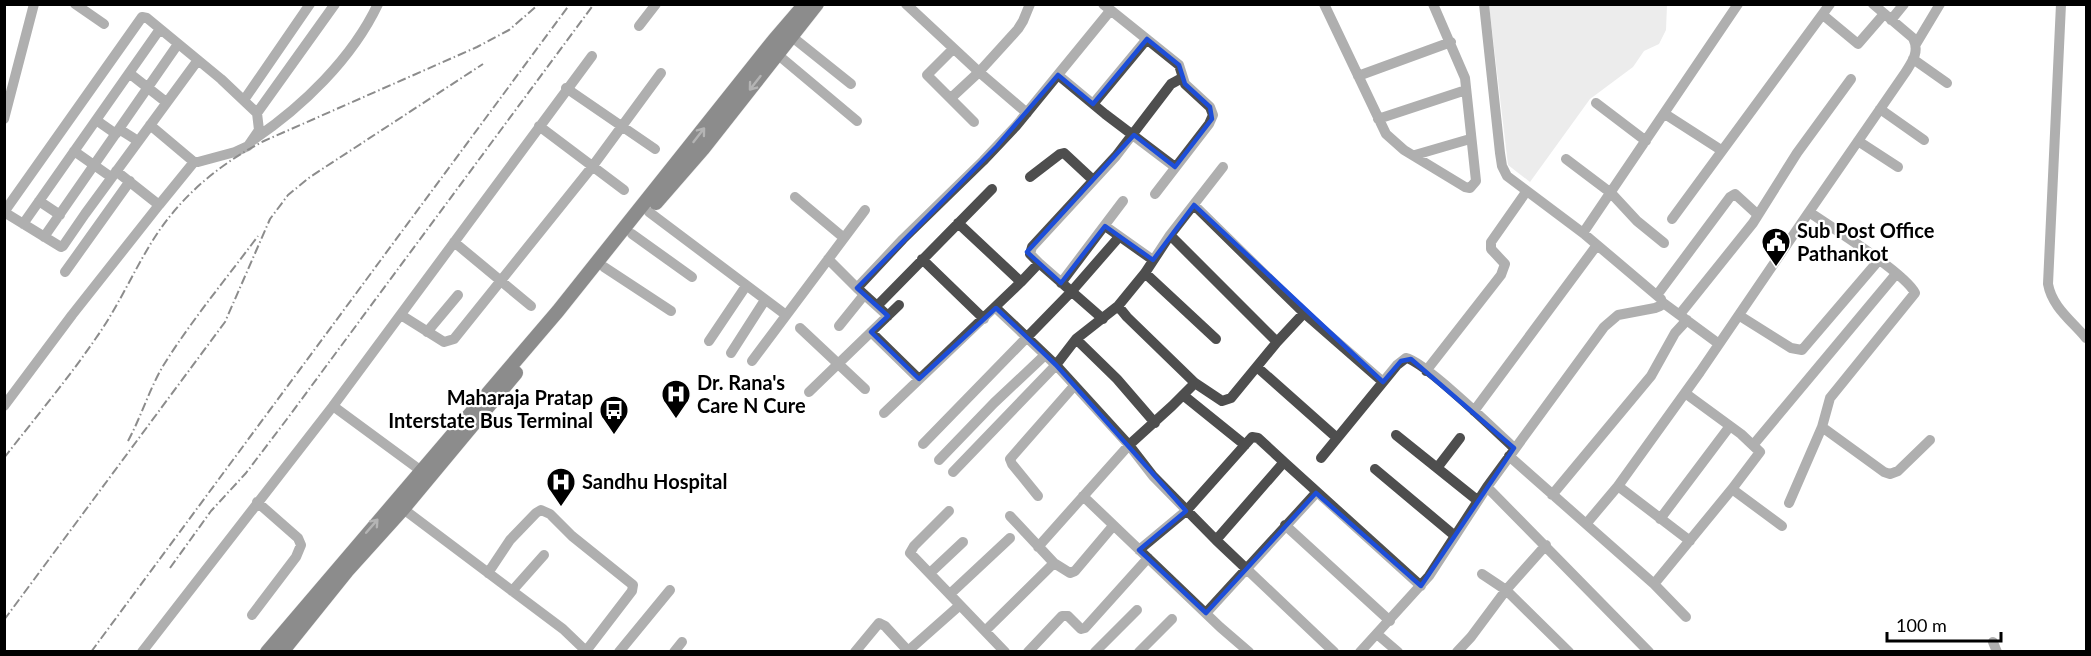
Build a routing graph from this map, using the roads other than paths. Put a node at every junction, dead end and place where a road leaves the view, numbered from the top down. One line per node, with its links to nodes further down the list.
1 (34, 4): 56 (street)
2 (75, 4): 22 (street)
3 (310, 4): 48 (street)
4 (335, 4): 53 (street)
5 (378, 4): 67 (street)
6 (656, 4): 23 (street)
7 (805, 4): 198 (main road, one-way to 7)
8 (817, 4): 25 (main road)
9 (906, 4): 30 (street)
10 (1030, 4): 35 (street)
11 (1324, 4): 39 (street)
12 (1433, 4): 27 (street)
13 (1484, 4): 89 (street)
14 (1738, 4): 55 (street)
15 (1830, 4): 21 (street)
16 (1904, 4): 20 (street)
17 (1940, 4): 29 (street)
18 (2061, 4): 156 (street)
19 (1107, 8): 26 (street); 38 (street)
20 (1880, 10): 21 (street); 29 (street)
21 (1823, 15): 73 (street)
22 (104, 24)
23 (639, 26)
24 (160, 29): 28 (street); 36 (street); 99 (street)
25 (791, 36): 31 (main road); 43 (street)
26 (1148, 39): 40 (street); 51 (street)
27 (1451, 42): 39 (street); 46 (street)
28 (178, 44): 34 (street); 44 (street)
29 (1916, 44): 33 (street)
30 (953, 49): 35 (street); 47 (street)
31 (777, 54): 59 (street); 100 (main road, one-way to 100)
32 (592, 56): 45 (street)
33 (1913, 59): 42 (street); 52 (street)
34 (198, 60): 48 (street); 49 (street)
35 (979, 72): 47 (street); 54 (street)
36 (129, 73): 44 (street); 58 (street)
37 (661, 73): 63 (street)
38 (1058, 75): 51 (street); 54 (street)
39 (1358, 76): 57 (street)
40 (1182, 78): 65 (street); 80 (street)
41 (1851, 79): 104 (street)
42 (1947, 83)
43 (851, 84)
44 (148, 87): 49 (street); 64 (street)
45 (566, 88): 62 (street); 63 (street)
46 (1466, 90): 57 (street); 66 (street)
47 (951, 99): 60 (street)
48 (244, 100): 53 (street)
49 (166, 102): 61 (street)
50 (1596, 103): 70 (street)
51 (1093, 104): 65 (street)
52 (1880, 109): 68 (street); 71 (street)
53 (257, 113): 67 (street)
54 (1027, 113): 132 (street)
55 (1665, 114): 70 (street); 73 (street)
56 (4, 119)
57 (1378, 119): 75 (street)
58 (96, 120): 64 (street); 74 (street)
59 (857, 121)
60 (974, 122)
61 (150, 125): 69 (street); 77 (street)
62 (539, 126): 79 (street); 115 (street)
63 (621, 127): 72 (street); 79 (street)
64 (118, 131): 69 (street); 78 (street)
65 (1134, 135): 80 (street); 85 (street)
66 (1470, 139): 75 (street); 75 (street)
67 (252, 140): 77 (street)
68 (1924, 140)
69 (138, 141): 83 (street)
70 (1646, 141): 90 (street)
71 (1858, 141): 82 (street); 101 (street)
72 (655, 150)
73 (1721, 150): 105 (street)
74 (74, 151): 78 (street); 93 (street)
75 (1415, 155)
76 (1566, 159): 90 (street)
77 (195, 162): 96 (street)
78 (94, 166): 83 (street); 95 (street)
79 (592, 167): 88 (street); 128 (street)
80 (1175, 167): 91 (street)
81 (1223, 167): 97 (street)
82 (1898, 167)
83 (114, 174): 86 (street); 102 (street)
84 (1030, 177): 85 (street)
85 (1093, 180): 122 (street)
86 (130, 181): 96 (street); 124 (street)
87 (992, 189): 106 (street)
88 (624, 190)
89 (1526, 192): 109 (street); 168 (street)
90 (1611, 193): 109 (street); 116 (street)
91 (1155, 194)
92 (795, 197): 114 (street)
93 (39, 201): 103 (street); 107 (street)
94 (1123, 201): 108 (street)
95 (68, 202): 102 (street); 103 (street)
96 (159, 205): 177 (street)
97 (1194, 205): 111 (street); 143 (street)
98 (865, 210): 114 (street)
99 (4, 212): 107 (street)
100 (649, 212): 110 (main road); 131 (street)
101 (1809, 212): 121 (street); 147 (street)
102 (85, 214): 112 (street)
103 (60, 215): 112 (street)
104 (1758, 215): 135 (street); 148 (street)
105 (1672, 219)
106 (958, 223): 119 (street); 129 (street)
107 (24, 224): 112 (street)
108 (1105, 226): 113 (street); 130 (street)
109 (1582, 233): 117 (street)
110 (632, 234): 123 (main road); 127 (street)
111 (1170, 236): 120 (street); 160 (street)
112 (44, 237)
113 (1119, 237): 120 (street); 133 (street)
114 (844, 238): 118 (street)
115 (454, 242): 128 (street); 144 (street)
116 (1664, 243)
117 (1597, 245): 135 (street); 179 (street)
118 (828, 259): 132 (street); 145 (street)
119 (922, 259): 139 (street); 149 (street)
120 (1153, 260): 125 (street)
121 (1879, 260): 126 (street); 147 (street)
122 (1039, 263): 129 (street); 130 (street)
123 (604, 267): 142 (street); 210 (main road)
124 (65, 272)
125 (1145, 273): 140 (street); 158 (street)
126 (1896, 274): 183 (street); 189 (street)
127 (692, 277)
128 (501, 280): 138 (street); 153 (street)
129 (1021, 282): 141 (street)
130 (1061, 283): 133 (street)
131 (746, 286): 136 (street); 159 (street)
132 (861, 291): 139 (street); 151 (street)
133 (1071, 292): 150 (street); 155 (street)
134 (458, 295): 153 (street)
135 (1659, 299): 148 (street); 192 (street)
136 (765, 300): 145 (street); 162 (street)
137 (899, 305): 146 (street)
138 (531, 306)
139 (877, 306): 146 (street)
140 (1118, 306): 150 (street); 171 (street)
141 (996, 308): 149 (street); 155 (street)
142 (671, 310)
143 (1304, 313): 160 (street); 170 (street)
144 (401, 315): 153 (street); 178 (street)
145 (786, 315): 164 (street)
146 (888, 316): 154 (street)
147 (1740, 316): 161 (street)
148 (1683, 317): 161 (street); 204 (street)
149 (984, 319): 169 (street)
150 (1102, 319): 157 (street)
151 (839, 326)
152 (800, 327): 165 (street)
153 (427, 332)
154 (872, 332): 165 (street); 169 (street)
155 (1028, 338): 163 (street); 188 (street)
156 (2086, 338)
157 (1076, 339): 166 (street); 181 (street)
158 (1216, 339)
159 (710, 341)
160 (1277, 342): 167 (street)
161 (1719, 344): 175 (street)
162 (730, 353)
163 (1045, 355): 166 (street); 194 (street)
164 (752, 361)
165 (839, 363): 173 (street); 174 (street)
166 (1056, 365): 172 (street); 199 (street)
167 (1257, 367): 171 (street); 185 (street)
168 (1426, 371): 170 (street); 179 (street)
169 (919, 379): 180 (street)
170 (1383, 382): 185 (street)
171 (1195, 383): 176 (street)
172 (1074, 386): 190 (street); 205 (street)
173 (865, 389)
174 (809, 392)
175 (1685, 393): 182 (street); 201 (street)
176 (1183, 395): 181 (street); 191 (street)
177 (4, 406)
178 (333, 406): 198 (street); 208 (street)
179 (1474, 411): 192 (street)
180 (884, 413)
181 (1155, 423): 190 (street)
182 (1730, 426): 189 (street); 214 (street)
183 (1822, 427): 187 (street); 209 (street)
184 (1396, 435): 196 (street)
185 (1337, 438): 193 (street)
186 (1460, 438): 196 (street)
187 (1930, 440)
188 (922, 444)
189 (1754, 444): 202 (street)
190 (1129, 445): 206 (street); 212 (street)
191 (1245, 445): 195 (street); 212 (street)
192 (1512, 452): 200 (street); 204 (street)
193 (1321, 458)
194 (939, 460)
195 (1284, 462): 203 (street); 221 (street)
196 (1437, 468): 207 (street)
197 (1375, 469): 219 (street)
198 (420, 470): 210 (main road)
199 (953, 472)
200 (1487, 486): 207 (street); 224 (street)
201 (1618, 486): 214 (street); 215 (street)
202 (1732, 489): 218 (street); 223 (street)
203 (1316, 493): 216 (street); 235 (street)
204 (1552, 495): 215 (street)
205 (1038, 496)
206 (1083, 496): 217 (street); 225 (street)
207 (1477, 500): 219 (street)
208 (257, 502): 243 (street); 250 (street)
209 (1789, 503)
210 (398, 505): 231 (street); 251 (main road)
211 (949, 511): 232 (street)
212 (1186, 511): 221 (street); 226 (street)
213 (1010, 516): 225 (street)
214 (1660, 519): 223 (street)
215 (1586, 524): 234 (street)
216 (1285, 525): 230 (street); 246 (street)
217 (1113, 526): 226 (street); 229 (street)
218 (1782, 526)
219 (1455, 536): 235 (street)
220 (1010, 538): 239 (street)
221 (1216, 540): 230 (street)
222 (963, 542): 232 (street)
223 (1690, 542): 234 (street)
224 (1546, 545): 237 (street); 267 (street)
225 (1038, 547): 229 (street)
226 (1139, 550): 228 (street)
227 (544, 555): 238 (street)
228 (1148, 558): 242 (street); 258 (street)
229 (1054, 563): 247 (street)
230 (1247, 568): 242 (street); 262 (street)
231 (488, 573): 238 (street); 253 (street)
232 (930, 573): 239 (street)
233 (1482, 574): 237 (street)
234 (1654, 584): 244 (street)
235 (1421, 586): 246 (street)
236 (670, 590): 254 (street)
237 (1506, 590): 265 (street); 266 (street)
238 (512, 591): 253 (street)
239 (950, 594): 240 (street)
240 (960, 605): 247 (street); 252 (street)
241 (1137, 610): 259 (street)
242 (1206, 613): 261 (street)
243 (252, 615)
244 (1686, 617)
245 (1172, 619): 260 (street)
246 (1390, 621): 248 (street)
247 (985, 631): 257 (street)
248 (1377, 634): 263 (street); 264 (street)
249 (682, 642): 255 (street)
250 (145, 650)
251 (275, 650)
252 (905, 650): 256 (street)
253 (587, 651)
254 (619, 651)
255 (674, 651)
256 (855, 651)
257 (1005, 651)
258 (1028, 651)
259 (1095, 651)
260 (1140, 651)
261 (1249, 651)
262 (1334, 651)
263 (1360, 651)
264 (1398, 651)
265 (1458, 651)
266 (1569, 651)
267 (1649, 651)

